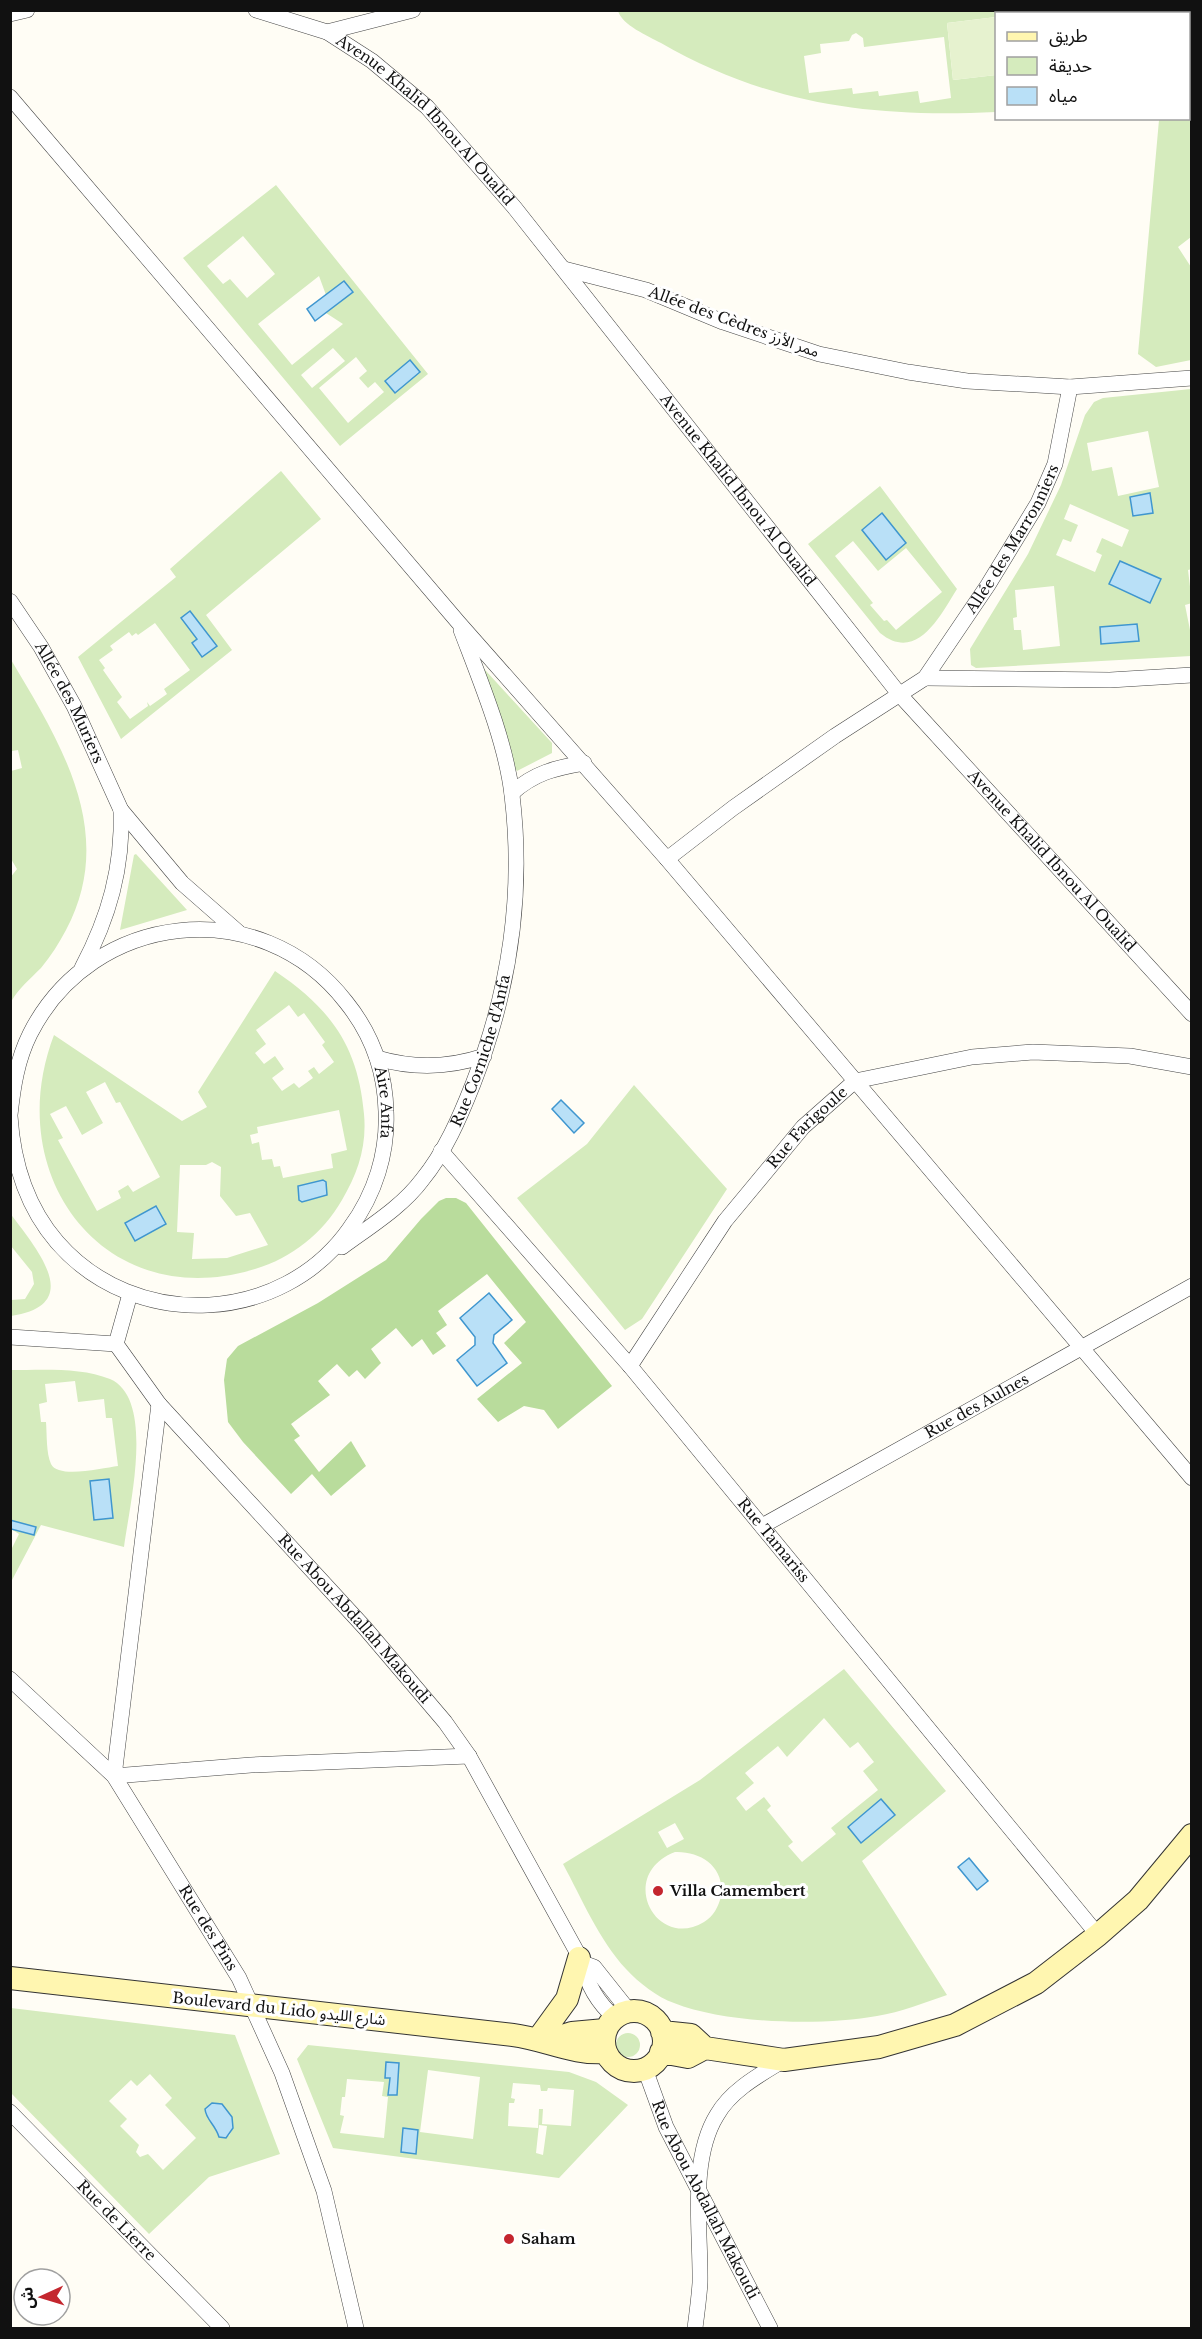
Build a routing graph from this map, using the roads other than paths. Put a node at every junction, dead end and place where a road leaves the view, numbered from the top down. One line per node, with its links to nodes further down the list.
1 (27, 10): 4 (street)
2 (256, 10): 5 (street, Avenue Khalid Ibnou Al Oualid)
3 (413, 10): 5 (street)
4 (10, 14)
5 (327, 32): 7 (street, Avenue Khalid Ibnou Al Oualid)
6 (10, 97): 11 (street)
7 (564, 269): 9 (street, Allée des Cèdres ممر الأرز); 14 (street, Avenue Khalid Ibnou Al Oualid)
8 (1191, 378): 9 (street, Allée des Cèdres ممر الأرز)
9 (1070, 387): 13 (street, Allée des Marronniers)
10 (10, 601): 17 (street, Allée des Muriers)
11 (458, 622): 15 (street); 16 (street, Rue Corniche d'Anfa)
12 (1191, 675): 13 (street)
13 (925, 678): 14 (street, Allée des Marronniers)
14 (900, 695): 18 (street, Allée des Marronniers); 21 (street, Avenue Khalid Ibnou Al Oualid)
15 (584, 763): 16 (street); 18 (street)
16 (512, 793): 22 (street, Rue Corniche d'Anfa)
17 (121, 810): 19 (street, Allée des Muriers); 20 (street, Allée des Muriers)
18 (667, 859): 25 (street)
19 (241, 934): 20 (street, Aire Anfa); 23 (street, Aire Anfa)
20 (81, 970): 26 (street, Aire Anfa)
21 (1191, 1014)
22 (484, 1056): 23 (street); 27 (street, Rue Corniche d'Anfa)
23 (377, 1058): 28 (street, Aire Anfa)
24 (1191, 1066): 25 (street, Rue Farigoule)
25 (855, 1081): 33 (street); 34 (street, Rue Farigoule)
26 (10, 1115): 30 (street, Aire Anfa)
27 (441, 1152): 28 (street, Rue Corniche d'Anfa); 34 (street, Rue Tamariss)
28 (329, 1256): 30 (street, Aire Anfa)
29 (1191, 1286): 33 (street, Rue des Aulnes)
30 (130, 1294): 32 (street)
31 (10, 1337): 32 (street)
32 (116, 1344): 35 (street, Rue Abou Abdallah Makoudi)
33 (1081, 1347): 36 (street); 37 (street, Rue des Aulnes)
34 (630, 1366): 37 (street, Rue Tamariss)
35 (159, 1404): 39 (street, Rue Abou Abdallah Makoudi); 40 (street)
36 (1191, 1478)
37 (762, 1526): 42 (street, Rue Tamariss)
38 (10, 1679): 40 (street, Rue des Pins)
39 (469, 1756): 40 (street); 43 (street, Rue Abou Abdallah Makoudi)
40 (114, 1776): 45 (street, Rue des Pins)
41 (1191, 1835): 42 (main road)
42 (1098, 1935): 49 (main road)
43 (581, 1961): 46 (street, Rue Abou Abdallah Makoudi); 47 (main road)
44 (10, 1978): 45 (main road, Boulevard du Lido شارع الليدو)
45 (253, 2006): 47 (main road, Boulevard du Lido شارع الليدو); 54 (street, Rue des Pins)
46 (614, 2028): 47 (main road, Boulevard du Lido شارع الليدو); 48 (main road); 50 (main road)
47 (543, 2040)
48 (662, 2042): 49 (main road); 50 (main road)
49 (784, 2060): 52 (street)
50 (645, 2069): 52 (street, Rue Abou Abdallah Makoudi)
51 (10, 2112): 53 (street, Rue de Lierre)
52 (700, 2193): 55 (street); 56 (street, Rue Abou Abdallah Makoudi)
53 (222, 2328)
54 (356, 2328)
55 (695, 2328)
56 (770, 2328)

